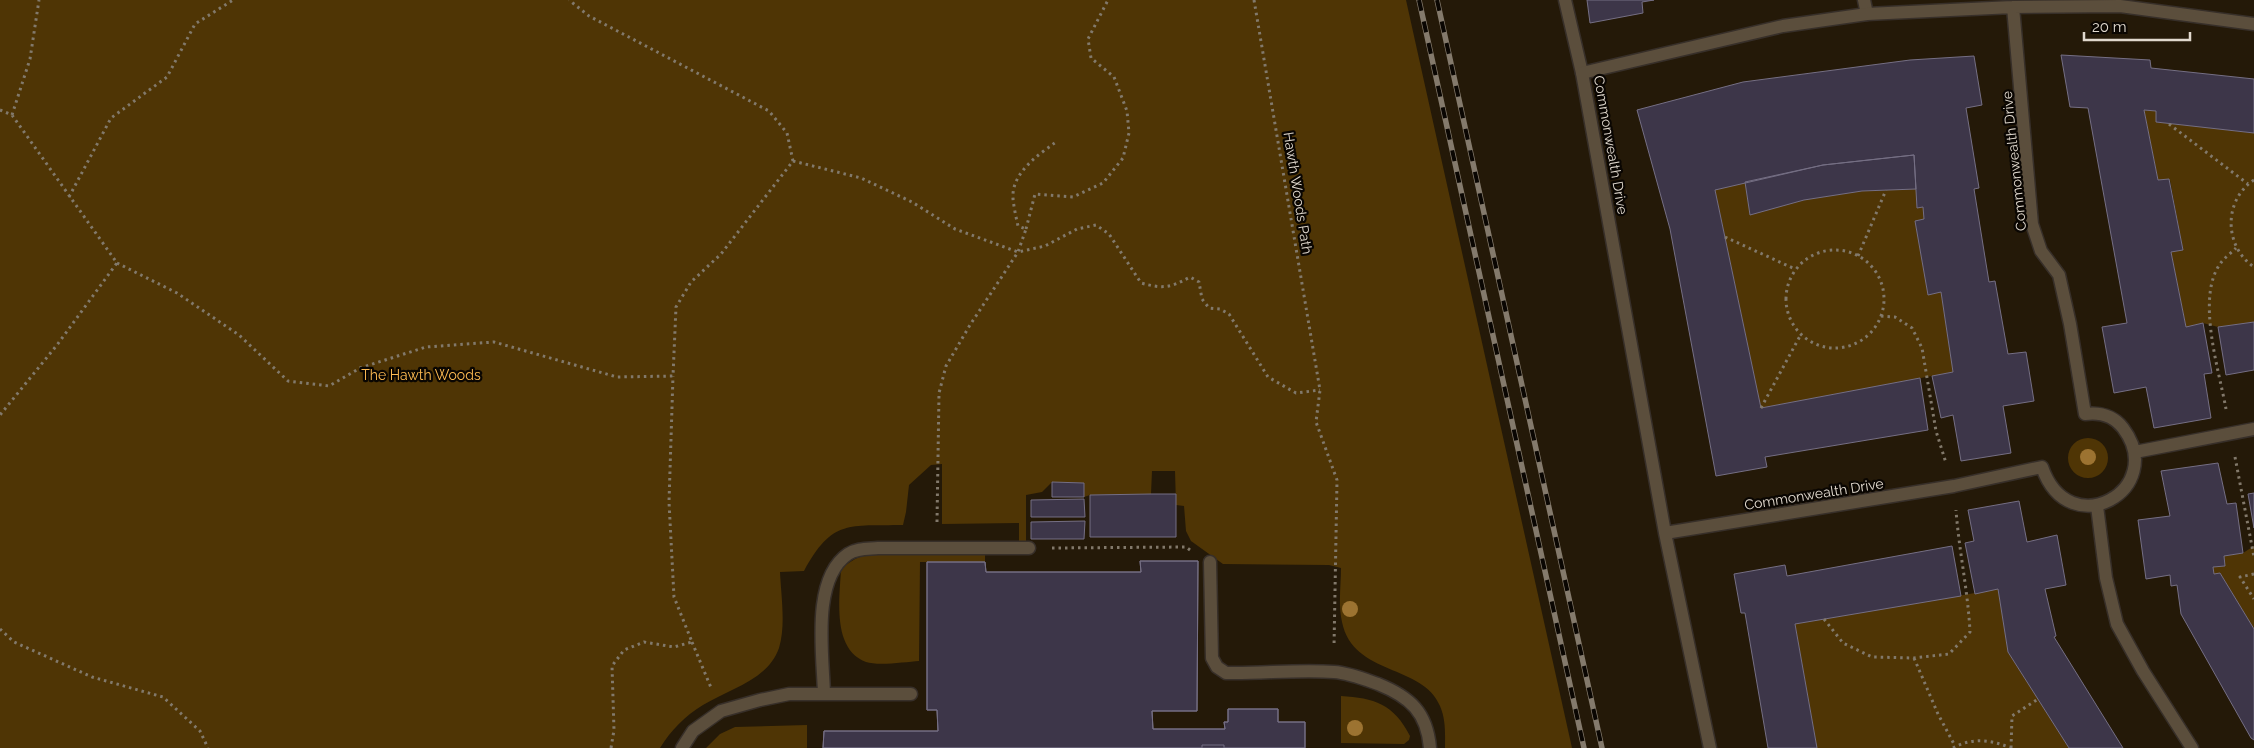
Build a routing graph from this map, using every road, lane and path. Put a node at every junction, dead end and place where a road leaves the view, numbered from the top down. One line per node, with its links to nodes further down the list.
1 (39, 0): 14 (path)
2 (233, 0): 21 (path)
3 (569, 0): 17 (path)
4 (1108, 0): 22 (path)
5 (1254, 0): 33 (path, Hawth Woods Path)
6 (1565, 0): 12 (street)
7 (1864, 0): 10 (street)
8 (2120, 3): 9 (street, Commonwealth Drive); 11 (street, Commonwealth Drive)
9 (2013, 7): 10 (street, Commonwealth Drive); 38 (street, Commonwealth Drive)
10 (1866, 14): 12 (street, Commonwealth Drive)
11 (2254, 24)
12 (1582, 73): 41 (street, Commonwealth Drive)
13 (0, 110): 14 (path)
14 (12, 114): 21 (path)
15 (2169, 124): 19 (path)
16 (1056, 142): 22 (path)
17 (793, 161): 25 (path); 32 (path)
18 (2254, 180): 19 (path)
19 (2248, 184): 24 (path)
20 (1886, 190): 26 (path)
21 (69, 196): 27 (path)
22 (1026, 229): 25 (path)
23 (1725, 237): 29 (path)
24 (2236, 248): 28 (path); 37 (path)
25 (1018, 252): 33 (path); 42 (path)
26 (1858, 256): 29 (path); 30 (path)
27 (117, 263): 32 (path); 35 (path)
28 (2254, 267)
29 (1795, 269): 31 (path)
30 (1881, 316): 31 (path); 39 (path)
31 (1800, 336): 34 (path)
32 (673, 376): 50 (path)
33 (1320, 390): 52 (path, Hawth Woods Path)
34 (1760, 408)
35 (0, 415)
36 (2254, 429): 37 (street)
37 (2230, 433): 38 (street); 44 (path)
38 (2135, 452): 40 (street)
39 (1954, 486): 40 (street, Commonwealth Drive); 41 (street, Commonwealth Drive); 51 (path)
40 (2097, 506): 64 (street)
41 (1665, 534): 62 (street, Commonwealth Drive)
42 (937, 548): 43 (street); 53 (street)
43 (1028, 548): 45 (path)
44 (2254, 557)
45 (1210, 562): 52 (street)
46 (2254, 574): 47 (path)
47 (2254, 599)
48 (1824, 619): 51 (path)
49 (0, 629): 58 (path)
50 (692, 642): 56 (path); 59 (path)
51 (1914, 658): 57 (path)
52 (1334, 672): 61 (street)
53 (824, 694): 54 (street); 56 (street)
54 (911, 694)
55 (2038, 699): 63 (path)
56 (721, 711): 60 (street)
57 (1954, 747): 63 (path)
58 (208, 748)
59 (610, 748)
60 (682, 748)
61 (1430, 748)
62 (1710, 748)
63 (2011, 748)
64 (2192, 748)

